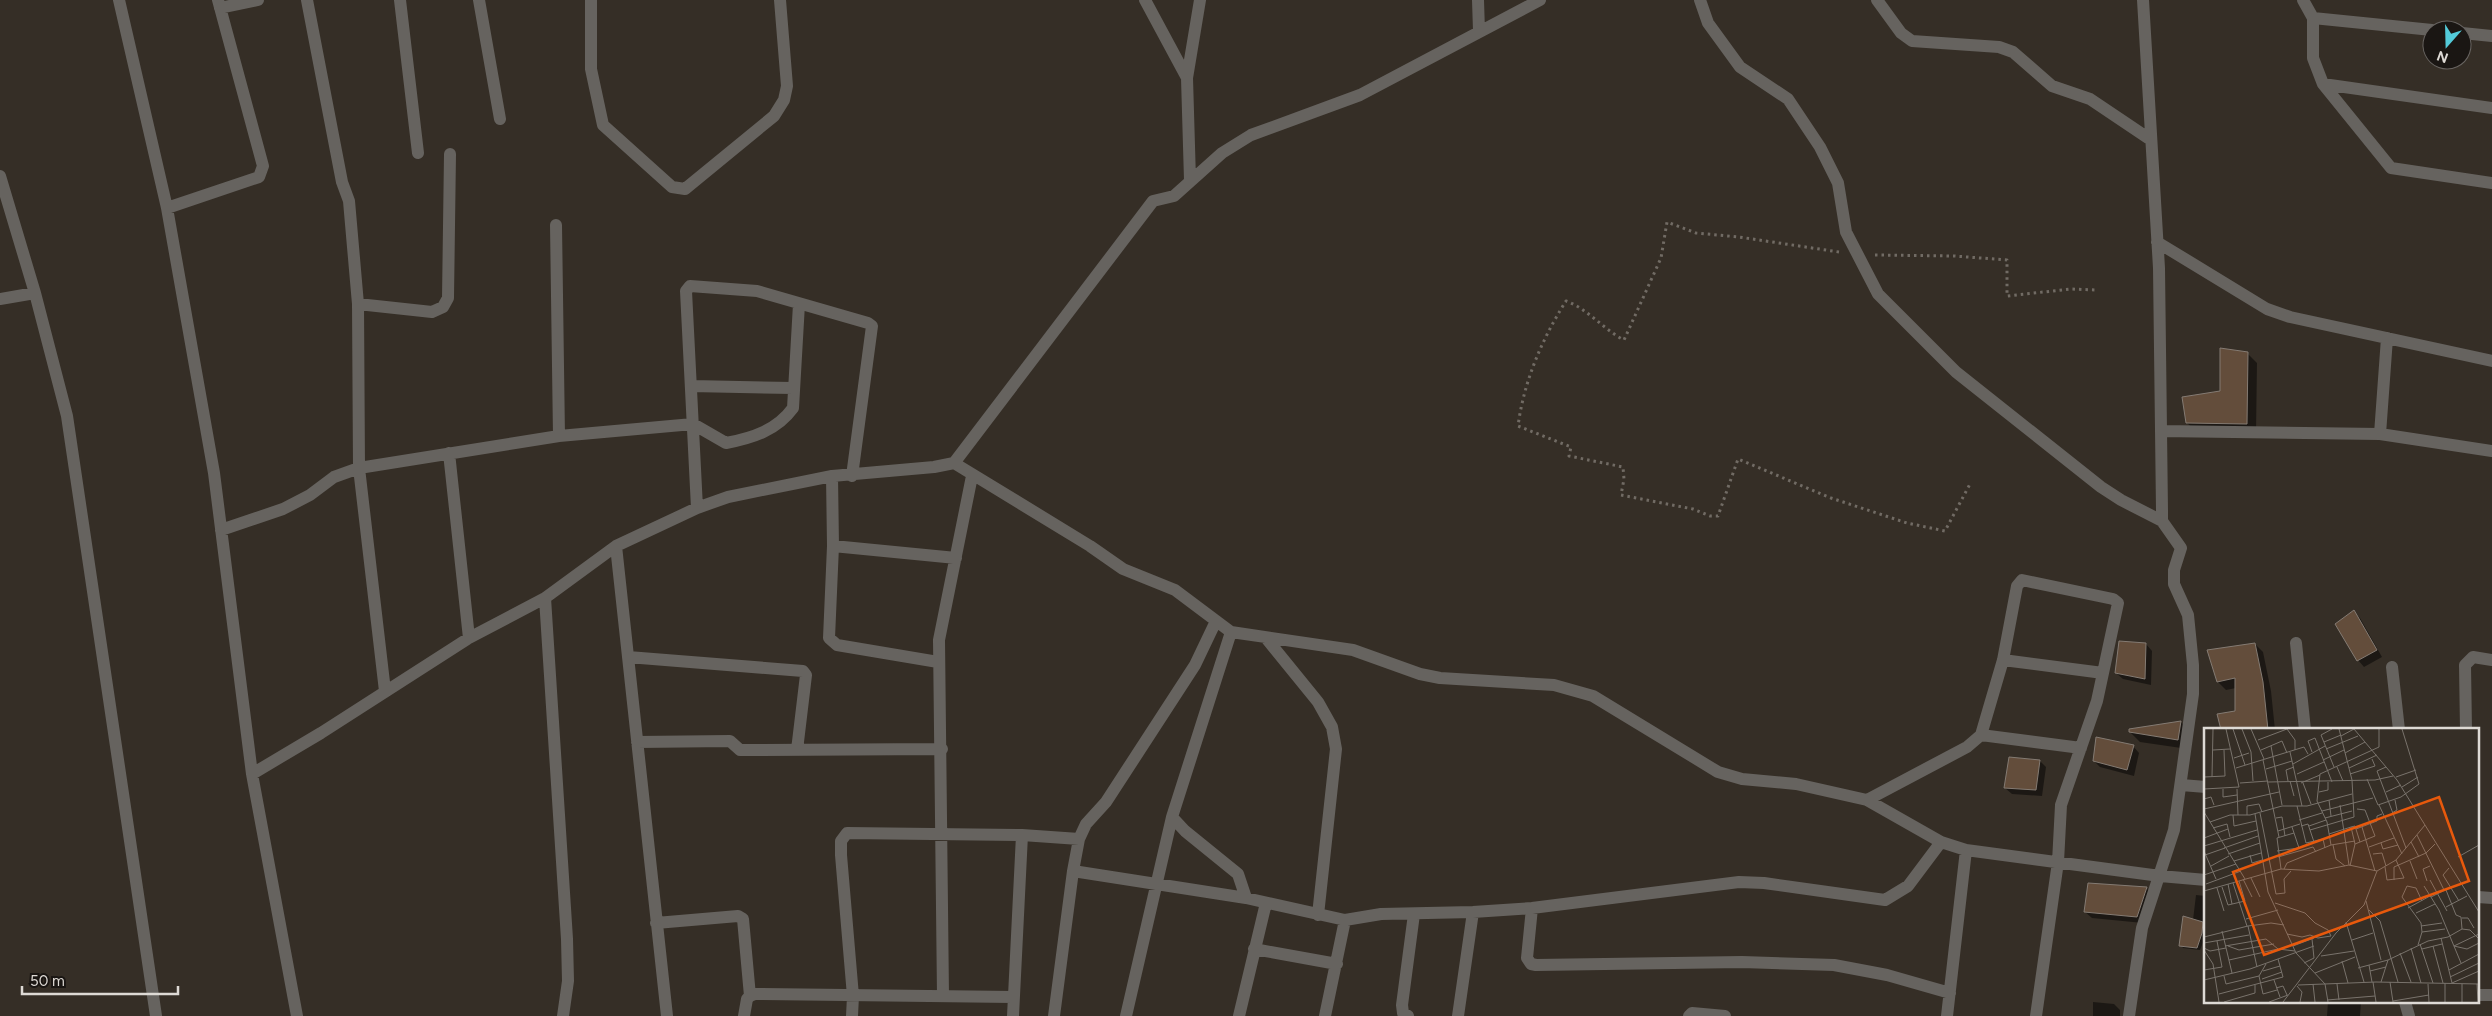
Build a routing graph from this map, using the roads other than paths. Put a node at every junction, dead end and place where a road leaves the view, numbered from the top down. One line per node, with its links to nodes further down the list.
1 (119, 0): 32 (street)
2 (258, 0): 16 (street)
3 (308, 0): 37 (street)
4 (400, 0): 27 (street)
5 (479, 0): 25 (street)
6 (591, 0): 7 (street)
7 (780, 0)
8 (1146, 0): 22 (street)
9 (1200, 0): 22 (street)
10 (1478, 0): 19 (street)
11 (1540, 0): 19 (street)
12 (1700, 0): 55 (street)
13 (1877, 0): 26 (street)
14 (2143, 0): 26 (street)
15 (2303, 0): 17 (street)
16 (219, 4): 32 (street)
17 (2313, 18): 18 (street); 23 (street)
18 (2422, 29)
19 (1478, 31): 30 (street)
20 (2472, 34): 21 (street)
21 (2492, 36)
22 (1187, 78): 30 (street)
23 (2322, 84): 24 (street); 31 (street)
24 (2492, 108)
25 (500, 119)
26 (2151, 140): 34 (street)
27 (418, 153)
28 (450, 154): 37 (street)
29 (0, 176): 35 (street)
30 (1190, 180): 49 (street)
31 (2492, 183)
32 (167, 208): 56 (street)
33 (556, 225): 46 (street)
34 (2157, 242): 39 (street); 44 (street)
35 (35, 292): 36 (street); 111 (street)
36 (0, 299)
37 (358, 304): 50 (street)
38 (799, 304): 41 (street); 42 (street); 52 (street)
39 (2387, 338): 40 (street); 45 (street)
40 (2492, 361)
41 (691, 386): 42 (street); 43 (street)
42 (793, 388): 43 (street)
43 (693, 424): 46 (street); 54 (street)
44 (2161, 431): 45 (street); 55 (street)
45 (2380, 434): 47 (street)
46 (559, 436): 48 (street)
47 (2492, 451)
48 (449, 453): 50 (street); 63 (street)
49 (954, 463): 52 (street); 53 (street)
50 (358, 468): 56 (street); 72 (street)
51 (832, 476): 52 (street); 54 (street); 58 (street)
52 (852, 476)
53 (972, 476): 59 (street); 61 (street)
54 (697, 508): 57 (street)
55 (2162, 521): 82 (street)
56 (221, 530): 81 (street)
57 (616, 546): 60 (street); 66 (street)
58 (833, 546): 59 (street); 69 (street)
59 (956, 558): 69 (street)
60 (545, 598): 63 (street); 113 (street)
61 (1216, 621): 62 (street); 88 (street)
62 (1231, 632): 64 (street); 85 (street)
63 (469, 638): 72 (street)
64 (1266, 638): 84 (street); 101 (street)
65 (2296, 643): 73 (street)
66 (628, 657): 77 (street); 80 (street)
67 (2004, 660): 71 (street); 71 (street); 76 (street)
68 (2492, 660): 75 (street)
69 (938, 662): 79 (street)
70 (2392, 667): 74 (street)
71 (2103, 673): 78 (street)
72 (385, 691): 81 (street)
73 (2305, 728)
74 (2399, 728)
75 (2466, 728)
76 (1981, 735): 78 (street); 84 (street)
77 (637, 742): 80 (street); 103 (street)
78 (2081, 748): 91 (street)
79 (942, 749): 80 (street); 86 (street)
80 (797, 750)
81 (252, 774): 112 (street)
82 (2181, 785): 83 (street); 93 (street)
83 (2204, 787)
84 (1867, 800): 89 (street)
85 (1172, 817): 95 (street); 96 (street)
86 (942, 835): 87 (street); 108 (street); 109 (street)
87 (1022, 835): 88 (street); 110 (street)
88 (1080, 839): 92 (street)
89 (1941, 842): 90 (street); 98 (street)
90 (1966, 850): 91 (street); 106 (street)
91 (2058, 862): 93 (street); 127 (street)
92 (1073, 870): 95 (street); 118 (street)
93 (2160, 876): 94 (street); 128 (street)
94 (2204, 880)
95 (1157, 882): 96 (street); 119 (street)
96 (1246, 898): 97 (street)
97 (1266, 904): 101 (street); 104 (street)
98 (1532, 908): 99 (street); 106 (street)
99 (1473, 912): 100 (street); 123 (street)
100 (1414, 914): 102 (street); 122 (street)
101 (1318, 915): 102 (street)
102 (1345, 920): 105 (street)
103 (656, 923): 107 (street); 114 (street)
104 (1254, 949): 105 (street); 120 (street)
105 (1337, 964): 121 (street)
106 (1950, 993): 126 (street)
107 (750, 996): 108 (street); 115 (street)
108 (853, 996): 109 (street); 116 (street)
109 (943, 996): 110 (street)
110 (1013, 997): 117 (street)
111 (156, 1016)
112 (297, 1016)
113 (563, 1016)
114 (667, 1016)
115 (744, 1016)
116 (852, 1016)
117 (1013, 1016)
118 (1054, 1016)
119 (1126, 1016)
120 (1239, 1016)
121 (1325, 1016)
122 (1408, 1016)
123 (1458, 1016)
124 (1689, 1016): 125 (street)
125 (1725, 1016)
126 (1947, 1016)
127 (2036, 1016)
128 (2129, 1016)

